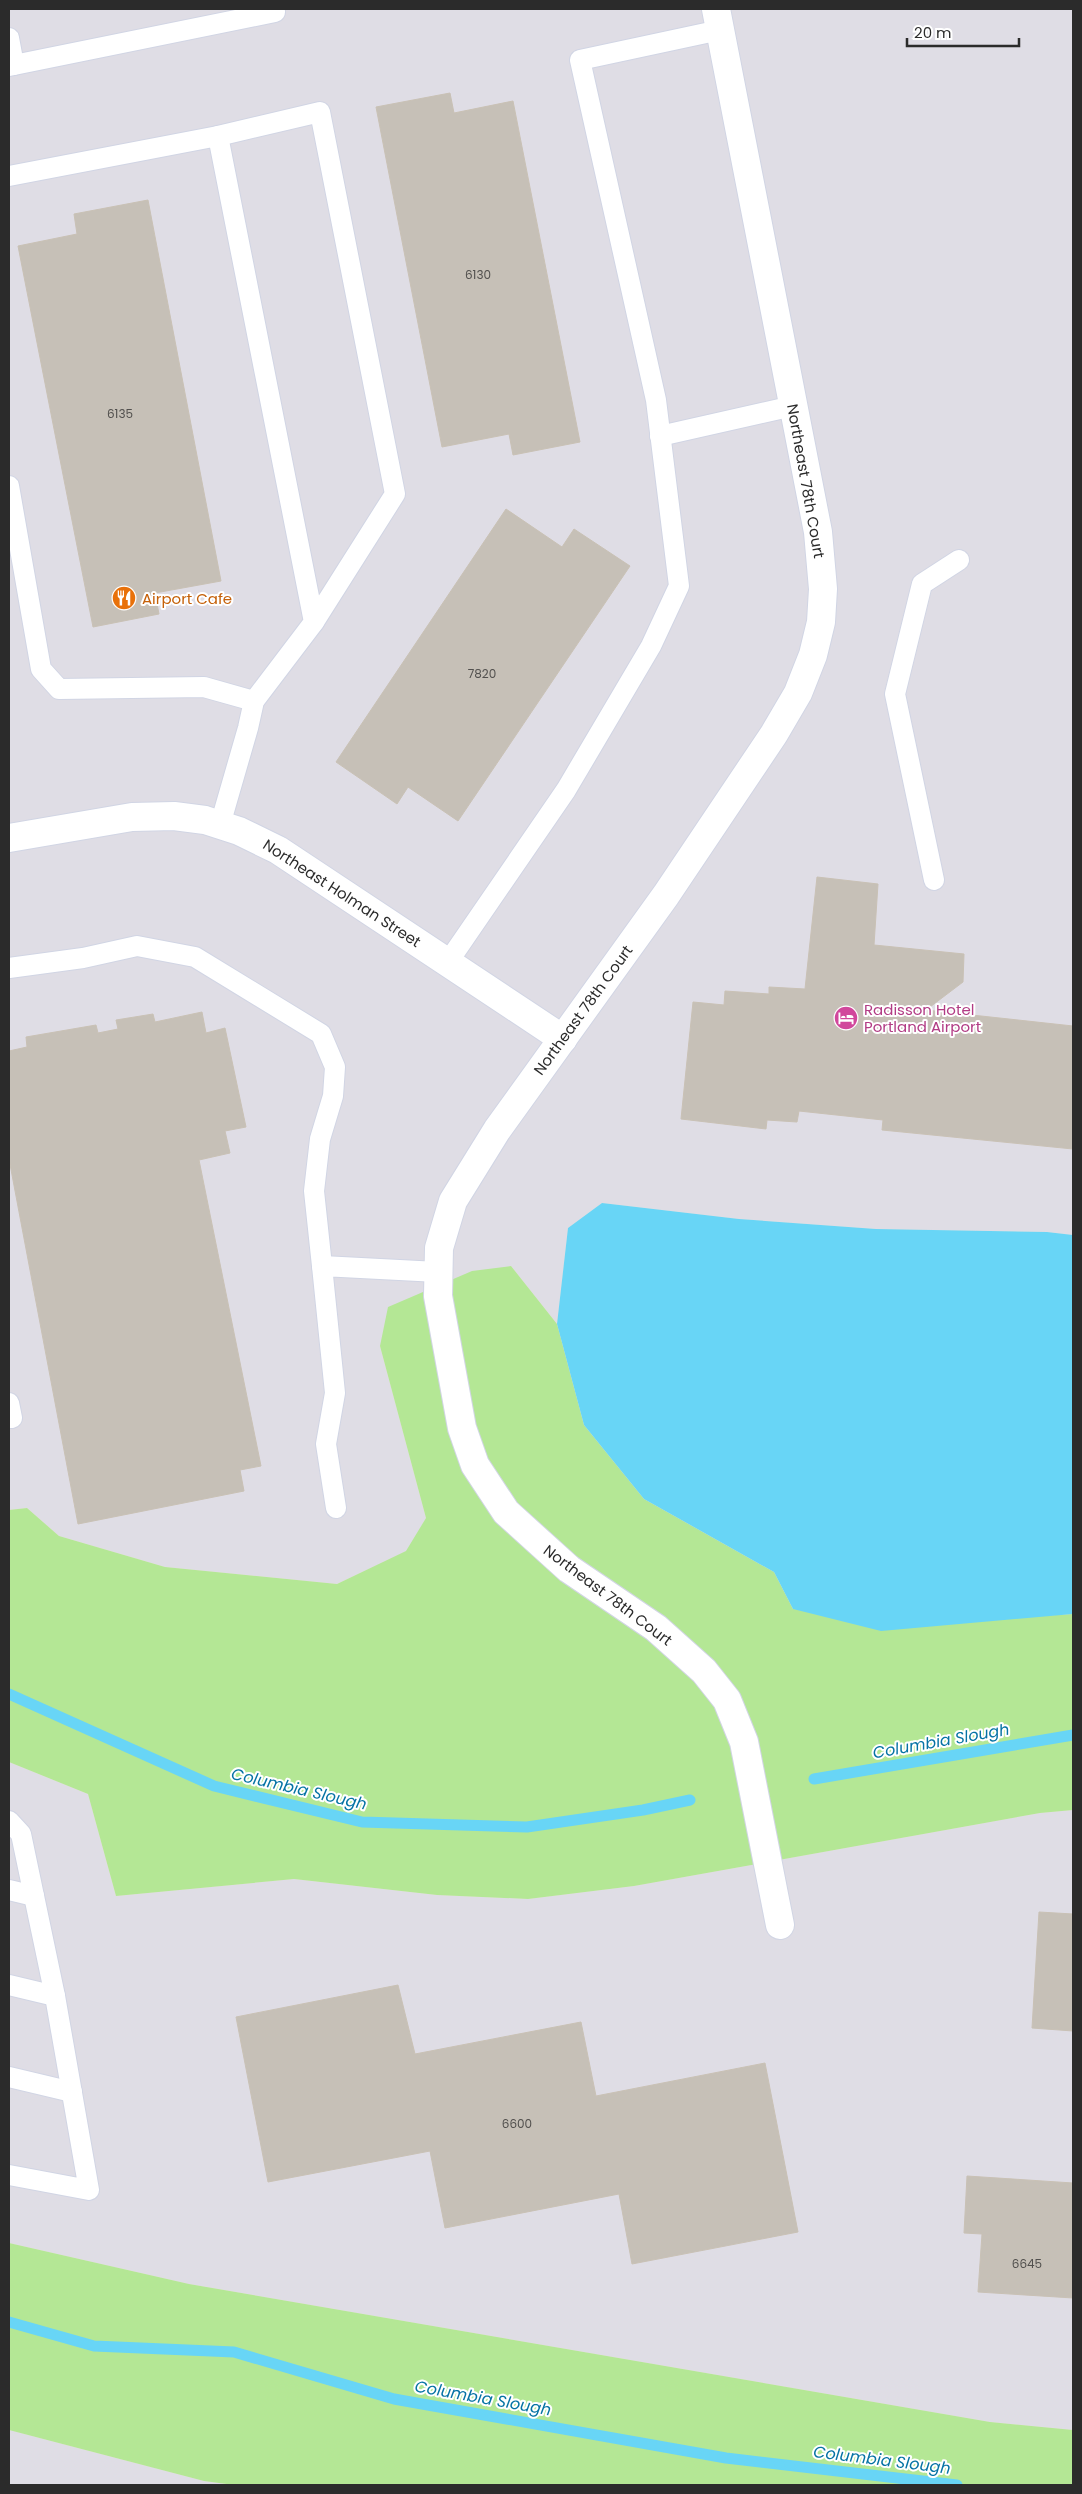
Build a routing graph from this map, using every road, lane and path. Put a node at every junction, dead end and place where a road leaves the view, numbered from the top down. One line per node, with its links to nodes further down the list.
1 (275, 12): 4 (lane)
2 (718, 19): 7 (street, Northeast 78th Court); 8 (lane)
3 (9, 38): 4 (lane)
4 (11, 66)
5 (218, 136): 6 (lane); 11 (lane); 11 (lane)
6 (9, 176)
7 (793, 406): 8 (lane); 18 (street, Northeast 78th Court)
8 (660, 436): 16 (lane)
9 (9, 486): 12 (lane)
10 (959, 560): 15 (lane)
11 (314, 622): 12 (lane)
12 (254, 701): 13 (lane)
13 (220, 825): 14 (street, Northeast Holman Street); 16 (street, Northeast Holman Street)
14 (9, 838)
15 (934, 880)
16 (448, 962): 18 (street, Northeast Holman Street)
17 (9, 968): 19 (lane)
18 (563, 1039): 20 (street, Northeast 78th Court)
19 (322, 1266): 20 (lane); 23 (lane)
20 (438, 1272): 27 (street, Northeast 78th Court)
21 (9, 1403): 22 (lane)
22 (9, 1418)
23 (336, 1508)
24 (9, 1821): 26 (lane)
25 (9, 1890): 26 (lane)
26 (34, 1896): 29 (lane)
27 (780, 1925)
28 (9, 1985): 29 (lane)
29 (55, 1996): 31 (lane)
30 (9, 2077): 31 (lane)
31 (72, 2092): 32 (lane)
32 (9, 2175)

